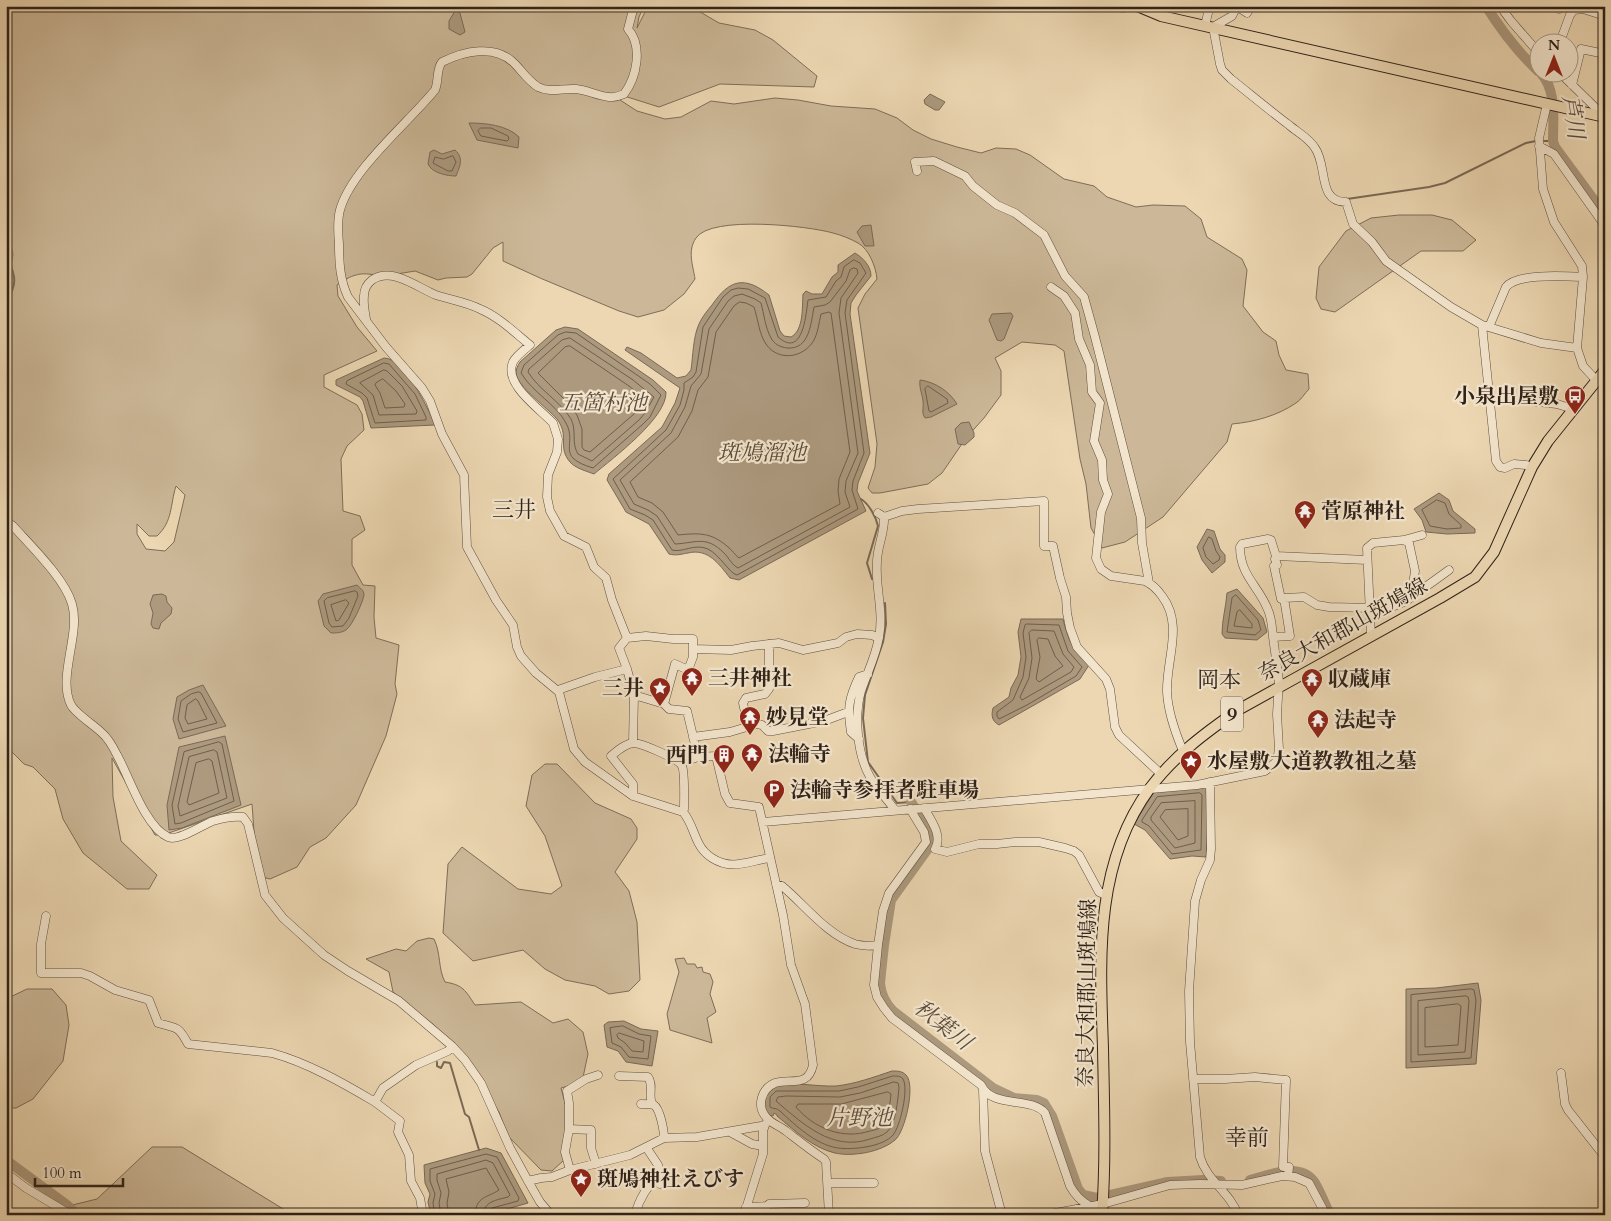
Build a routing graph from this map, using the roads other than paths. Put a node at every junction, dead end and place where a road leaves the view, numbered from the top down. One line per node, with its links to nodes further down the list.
1 (634, 6): 22 (street)
2 (1114, 6): 3 (street)
3 (1127, 6)
4 (1137, 6): 10 (main road)
5 (1204, 6): 10 (street)
6 (1251, 6): 8 (street)
7 (1500, 6): 12 (street)
8 (1236, 7): 10 (street)
9 (1605, 16): 11 (street)
10 (1209, 27): 15 (main road); 23 (street)
11 (1564, 32)
12 (1528, 41)
13 (1605, 54): 14 (street)
14 (1572, 84): 16 (street)
15 (1547, 104): 16 (main road); 17 (street)
16 (1605, 117)
17 (1539, 142): 19 (street); 20 (street)
18 (917, 170): 35 (street)
19 (1605, 226)
20 (1583, 277): 23 (street); 24 (street)
21 (1051, 287): 35 (street)
22 (366, 320): 41 (street); 48 (street)
23 (1486, 326): 24 (street); 28 (street)
24 (1577, 348): 25 (street)
25 (1602, 374): 27 (main road, 奈良大和郡山斑鳩線 / 9)
26 (1519, 400): 27 (street)
27 (1573, 409): 39 (main road, 奈良大和郡山斑鳩線 / 9)
28 (1526, 465)
29 (6, 520): 73 (street)
30 (1422, 535): 31 (street)
31 (1404, 540): 33 (street); 36 (street)
32 (1276, 556): 33 (street); 37 (street); 40 (street)
33 (1367, 560): 38 (street)
34 (1449, 570): 36 (street)
35 (1150, 583): 56 (street)
36 (1412, 597): 38 (street)
37 (1284, 598): 38 (street); 40 (street)
38 (1370, 612): 39 (street)
39 (1371, 636): 47 (main road, 奈良大和郡山斑鳩線 / 9)
40 (1273, 637): 47 (street)
41 (627, 638): 44 (street); 45 (street)
42 (879, 638): 43 (street); 46 (street); 59 (street)
43 (769, 644): 44 (street); 52 (street)
44 (693, 649): 50 (street)
45 (628, 669): 48 (street); 49 (street)
46 (868, 674): 51 (street); 54 (street)
47 (1278, 686): 56 (main road, 奈良大和郡山斑鳩線 / 9); 60 (street)
48 (558, 690): 62 (street)
49 (634, 695): 50 (street); 55 (street)
50 (664, 704): 53 (street)
51 (848, 712): 52 (street); 54 (street)
52 (748, 726): 53 (street)
53 (693, 737): 57 (street)
54 (859, 739): 65 (street)
55 (633, 743): 58 (street); 62 (street)
56 (1183, 751): 59 (main road, 奈良大和郡山斑鳩線 / 9)
57 (698, 757): 58 (street); 67 (street)
58 (681, 764): 66 (street)
59 (1161, 774): 61 (main road, 奈良大和郡山斑鳩線 / 9)
60 (1210, 782): 61 (street); 77 (street)
61 (1149, 789): 63 (street); 70 (main road, 奈良大和郡山斑鳩線 / 9)
62 (632, 796): 66 (street)
63 (923, 808): 64 (street); 70 (street)
64 (911, 809): 65 (street); 72 (street)
65 (895, 810): 67 (street)
66 (683, 812): 68 (street)
67 (762, 822): 68 (street)
68 (770, 858): 69 (street)
69 (776, 884): 72 (street); 82 (street)
70 (1106, 895): 100 (main road, 奈良大和郡山斑鳩線 / 9)
71 (46, 916): 79 (street)
72 (878, 946): 78 (street)
73 (452, 1046): 79 (street); 94 (street)
74 (1561, 1073): 88 (street)
75 (598, 1075): 83 (street)
76 (619, 1076): 81 (street)
77 (1193, 1079): 93 (street); 98 (street)
78 (983, 1089): 101 (street); 108 (street)
79 (375, 1102): 104 (street)
80 (641, 1104): 81 (street)
81 (652, 1104): 85 (street)
82 (767, 1122): 84 (street); 86 (street); 95 (street)
83 (569, 1129): 89 (street); 90 (street)
84 (730, 1132): 85 (street); 86 (street)
85 (664, 1138): 87 (street)
86 (763, 1146): 102 (street)
87 (646, 1147): 89 (street); 92 (street)
88 (1605, 1157)
89 (596, 1164): 90 (street)
90 (570, 1170): 94 (street)
91 (6, 1173): 103 (street)
92 (660, 1174): 97 (street); 106 (street)
93 (1288, 1176): 98 (street); 112 (street)
94 (528, 1181): 105 (street)
95 (828, 1183): 96 (street); 107 (street)
96 (874, 1183)
97 (660, 1184)
98 (1216, 1184): 100 (street); 111 (street)
99 (805, 1203): 102 (street)
100 (1103, 1204): 101 (street); 110 (main road, 奈良大和郡山斑鳩線 / 9)
101 (1090, 1206): 109 (street)
102 (745, 1211)
103 (71, 1215)
104 (423, 1215)
105 (551, 1215)
106 (636, 1215)
107 (830, 1215)
108 (1002, 1215)
109 (1045, 1215)
110 (1102, 1215)
111 (1238, 1215)
112 (1326, 1215)

